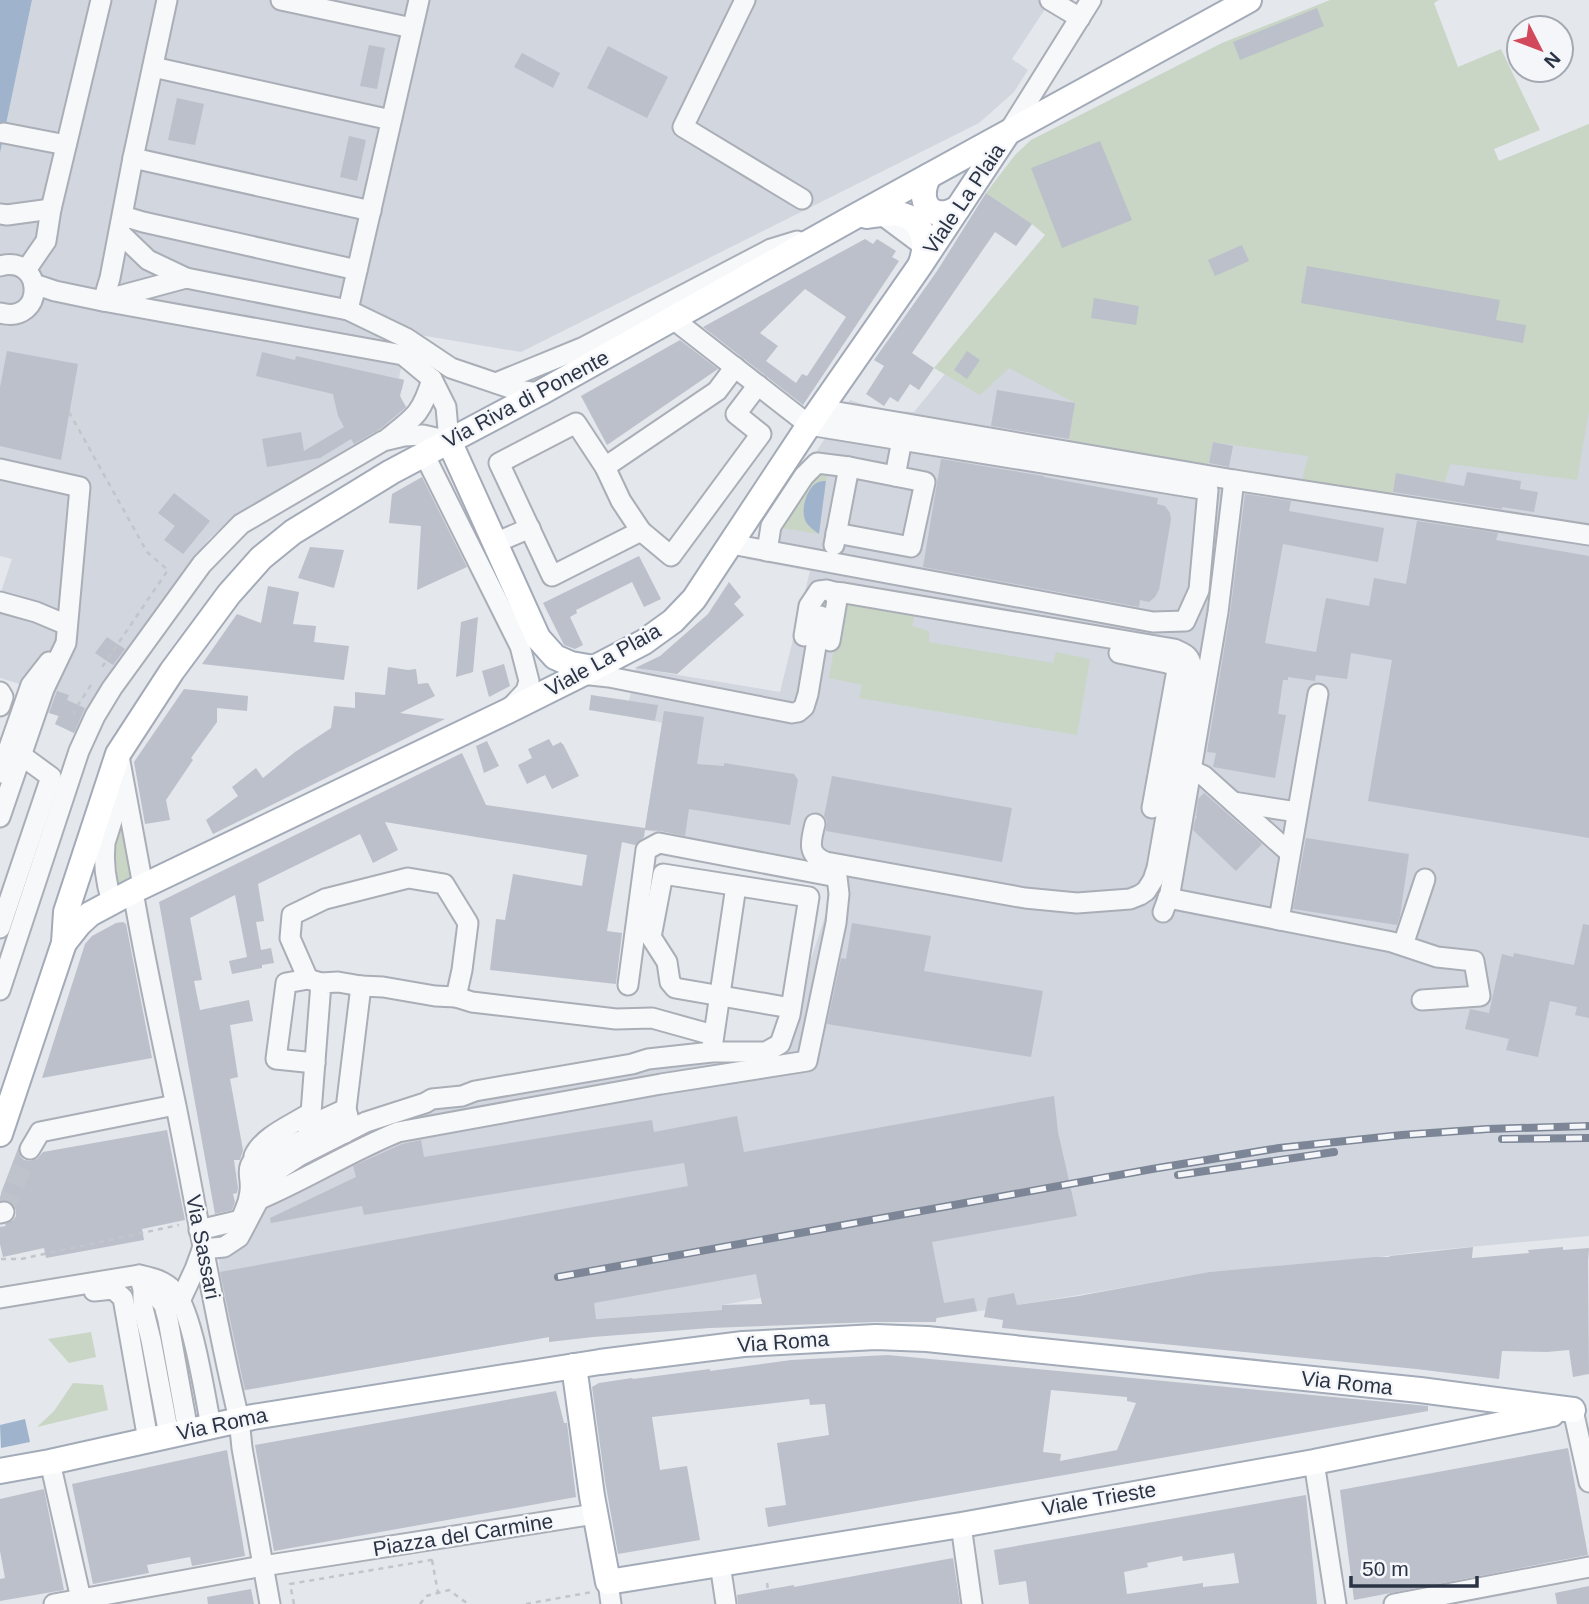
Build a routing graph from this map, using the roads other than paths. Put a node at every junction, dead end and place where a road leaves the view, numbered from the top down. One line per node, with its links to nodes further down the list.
1 (101, 0): 15 (street)
2 (167, 0): 11 (street)
3 (281, 0): 10 (street)
4 (419, 0): 10 (street)
5 (1050, 0): 9 (street)
6 (1091, 0): 9 (street)
7 (1249, 0): 13 (main road, Via Riva di Ponente)
8 (739, 1): 18 (street)
9 (1080, 18): 13 (street)
10 (412, 28): 12 (street)
11 (153, 67): 12 (street); 16 (street)
12 (391, 120): 21 (street)
13 (1009, 131): 17 (main road, Via Riva di Ponente); 19 (main road, Viale La Plaia)
14 (4, 133): 15 (street)
15 (66, 145): 20 (street)
16 (133, 158): 21 (street); 24 (street)
17 (929, 176): 19 (main road); 23 (main road, Via Riva di Ponente)
18 (802, 199)
19 (958, 208): 26 (main road, Viale La Plaia)
20 (51, 209): 22 (street); 29 (street)
21 (371, 211): 28 (street)
22 (0, 214)
23 (854, 217): 25 (main road, Via Riva di Ponente); 26 (main road, Viale La Plaia)
24 (121, 224): 28 (street); 30 (street); 31 (street)
25 (825, 234): 34 (main road, Via Riva di Ponente); 37 (street)
26 (922, 257): 42 (main road, Viale La Plaia)
27 (0, 266): 29 (street)
28 (357, 270): 32 (street)
29 (30, 277): 31 (street); 33 (street)
30 (186, 278): 31 (street); 32 (street)
31 (103, 301): 36 (street)
32 (348, 310): 37 (street)
33 (0, 313)
34 (673, 319): 35 (street); 39 (main road, Via Riva di Ponente)
35 (735, 367): 38 (street); 40 (street)
36 (432, 379): 44 (street); 45 (street)
37 (496, 383): 39 (street)
38 (758, 385): 41 (street); 42 (street)
39 (540, 393): 45 (main road, Via Riva di Ponente)
40 (711, 395): 41 (street); 47 (street)
41 (736, 414): 54 (street)
42 (814, 417): 43 (street); 52 (street); 58 (main road, Viale La Plaia)
43 (902, 440): 51 (street); 60 (street)
44 (383, 441): 45 (street); 49 (street); 94 (street)
45 (449, 441): 46 (main road, Via Riva di Ponente); 57 (main road)
46 (424, 454): 49 (main road, Via Riva di Ponente); 70 (street)
47 (605, 467): 53 (street); 54 (street)
48 (849, 467): 51 (street); 55 (street); 59 (street)
49 (399, 468): 73 (main road, Via Riva di Ponente)
50 (0, 469): 63 (street)
51 (895, 476): 55 (street)
52 (1234, 480): 56 (street); 75 (street)
53 (530, 528): 54 (street); 57 (street)
54 (641, 531)
55 (836, 533): 60 (street)
56 (1589, 535)
57 (495, 543): 65 (main road)
58 (731, 544): 59 (street); 65 (main road, Viale La Plaia)
59 (767, 551): 60 (street)
60 (831, 562)
61 (0, 602): 63 (street)
62 (821, 616): 71 (street)
63 (66, 634): 74 (street); 76 (street)
64 (1119, 653): 72 (street)
65 (597, 666): 66 (street); 66 (street); 70 (main road, Viale La Plaia)
66 (659, 686): 71 (street)
67 (0, 692): 69 (street)
68 (1318, 694): 80 (street)
69 (0, 706)
70 (508, 711): 86 (main road, Viale La Plaia)
71 (795, 712): 72 (street)
72 (1170, 747): 79 (street); 82 (street)
73 (118, 754): 77 (street, Via Sassari); 89 (main road, Via Riva di Ponente)
74 (20, 755): 81 (street); 88 (street)
75 (1191, 770): 78 (street); 87 (street)
76 (0, 773)
77 (123, 784): 86 (street, Via Sassari); 86 (street, Via Sassari)
78 (1233, 802): 80 (street); 83 (street)
79 (1152, 808)
80 (1297, 812): 83 (street)
81 (0, 817)
82 (815, 824)
83 (1290, 853): 87 (street)
84 (1425, 879): 90 (street)
85 (736, 886): 95 (street); 95 (street); 98 (street)
86 (132, 887): 89 (main road, Viale La Plaia); 101 (street, Via Sassari)
87 (1279, 919): 90 (street)
88 (0, 928)
89 (64, 943): 105 (main road)
90 (1403, 945): 97 (street)
91 (314, 981): 93 (street); 96 (street); 100 (street); 100 (street)
92 (628, 985): 107 (street)
93 (361, 986): 96 (street); 102 (street)
94 (0, 990)
95 (719, 996): 98 (street); 99 (street)
96 (456, 997): 99 (street)
97 (1422, 1000)
98 (791, 1008): 99 (street)
99 (712, 1043): 104 (street)
100 (315, 1063): 103 (street)
101 (175, 1105): 106 (street); 108 (street, Via Sassari)
102 (346, 1109): 103 (street); 104 (street)
103 (310, 1120): 108 (street)
104 (348, 1131): 107 (street)
105 (0, 1134)
106 (30, 1149)
107 (260, 1199): 108 (street)
108 (200, 1233): 111 (street); 114 (street, Via Sassari)
109 (139, 1275): 110 (street); 111 (street); 115 (street)
110 (2, 1297): 115 (street)
111 (181, 1299): 115 (street)
112 (574, 1366): 113 (main road, Via Roma); 114 (main road, Via Roma); 120 (main road)
113 (1581, 1408): 117 (main road, Viale Trieste); 119 (street)
114 (239, 1419): 115 (main road, Via Roma); 123 (street, Via Sassari)
115 (179, 1433): 116 (main road, Via Roma)
116 (50, 1462): 118 (main road, Via Roma); 126 (street)
117 (1314, 1462): 121 (main road, Viale Trieste); 131 (street)
118 (0, 1471)
119 (1589, 1482)
120 (595, 1514): 123 (street, Piazza del Carmine); 125 (main road)
121 (961, 1525): 122 (main road, Viale Trieste); 130 (street)
122 (720, 1564): 125 (main road, Viale Trieste); 129 (street)
123 (263, 1566): 126 (street, Piazza del Carmine); 128 (street, Via Sassari)
124 (1589, 1567): 132 (street)
125 (604, 1593)
126 (80, 1602): 127 (street, Piazza del Carmine)
127 (54, 1604)
128 (270, 1604)
129 (726, 1604)
130 (972, 1604)
131 (1336, 1604)
132 (1394, 1604)

